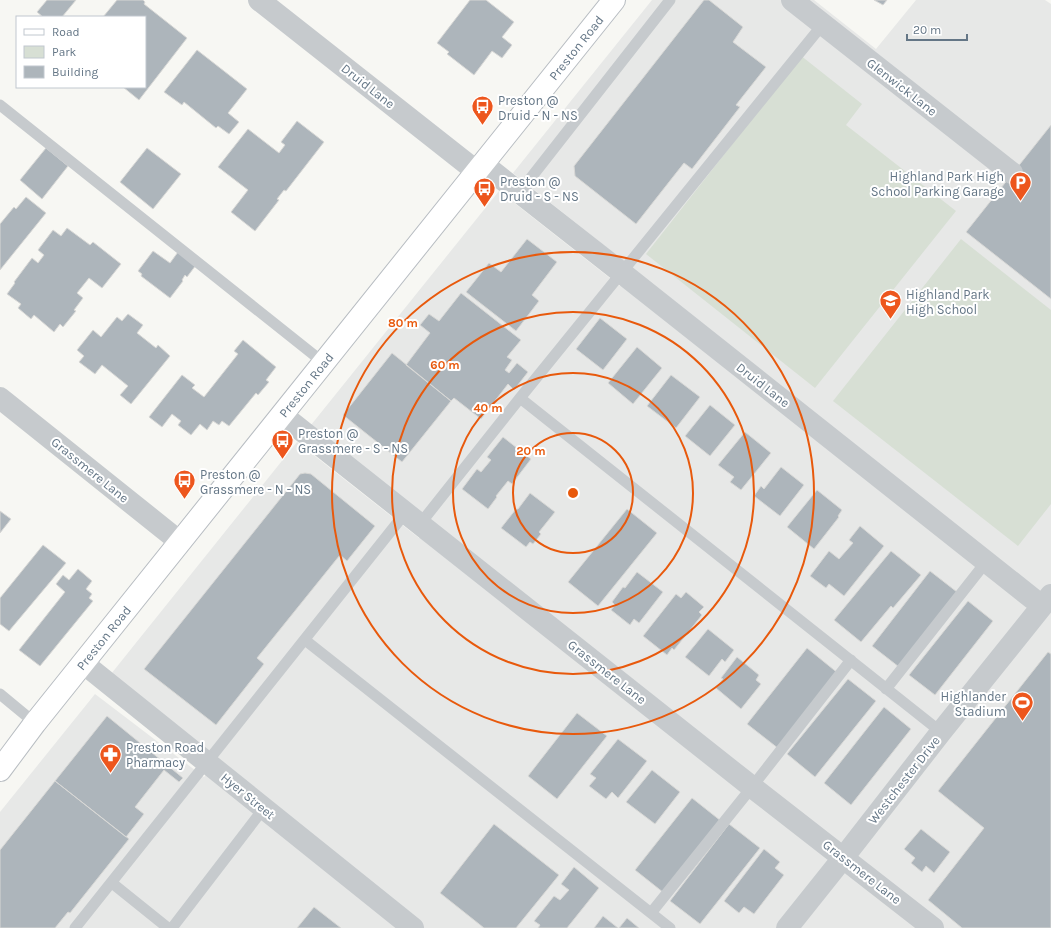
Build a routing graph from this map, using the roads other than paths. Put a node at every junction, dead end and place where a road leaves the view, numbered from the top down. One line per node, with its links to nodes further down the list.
1 (259, 0): 7 (street, Druid Lane)
2 (614, 0): 7 (main road, Preston Road)
3 (670, 0): 9 (lane)
4 (792, 0): 5 (street, Glenwick Lane)
5 (823, 24): 8 (street, Glenwick Lane); 10 (lane)
6 (0, 106): 11 (lane)
7 (480, 167): 9 (street, Druid Lane); 11 (main road, Preston Road)
8 (1012, 173)
9 (519, 193): 10 (street, Druid Lane)
10 (622, 273): 13 (lane); 17 (street, Druid Lane)
11 (324, 363): 14 (main road, Preston Road)
12 (0, 398): 16 (street, Grassmere Lane)
13 (520, 398): 15 (lane); 20 (lane)
14 (282, 415): 15 (street, Grassmere Lane); 16 (main road, Preston Road)
15 (413, 518): 19 (lane); 28 (street, Grassmere Lane)
16 (180, 542): 21 (main road, Preston Road)
17 (986, 562): 18 (street, Druid Lane); 22 (lane)
18 (1046, 600): 25 (street, Westchester Drive)
19 (305, 640): 26 (lane); 32 (lane)
20 (851, 660): 22 (lane); 28 (lane)
21 (83, 663): 24 (main road, Preston Road); 26 (street, Hyer Street)
22 (886, 689): 25 (lane)
23 (0, 694): 24 (lane)
24 (35, 723): 27 (main road, Preston Road)
25 (941, 732): 30 (street, Westchester Drive)
26 (207, 763): 29 (street, Hyer Street); 31 (lane)
27 (0, 770)
28 (752, 787): 30 (street, Grassmere Lane); 32 (lane)
29 (264, 808): 35 (lane); 36 (street, Hyer Street)
30 (843, 858): 38 (street, Westchester Drive); 39 (street, Grassmere Lane)
31 (112, 883): 33 (lane); 34 (lane)
32 (651, 913): 37 (lane)
33 (75, 928)
34 (168, 928)
35 (172, 928)
36 (413, 928)
37 (670, 928)
38 (788, 928)
39 (933, 928)

